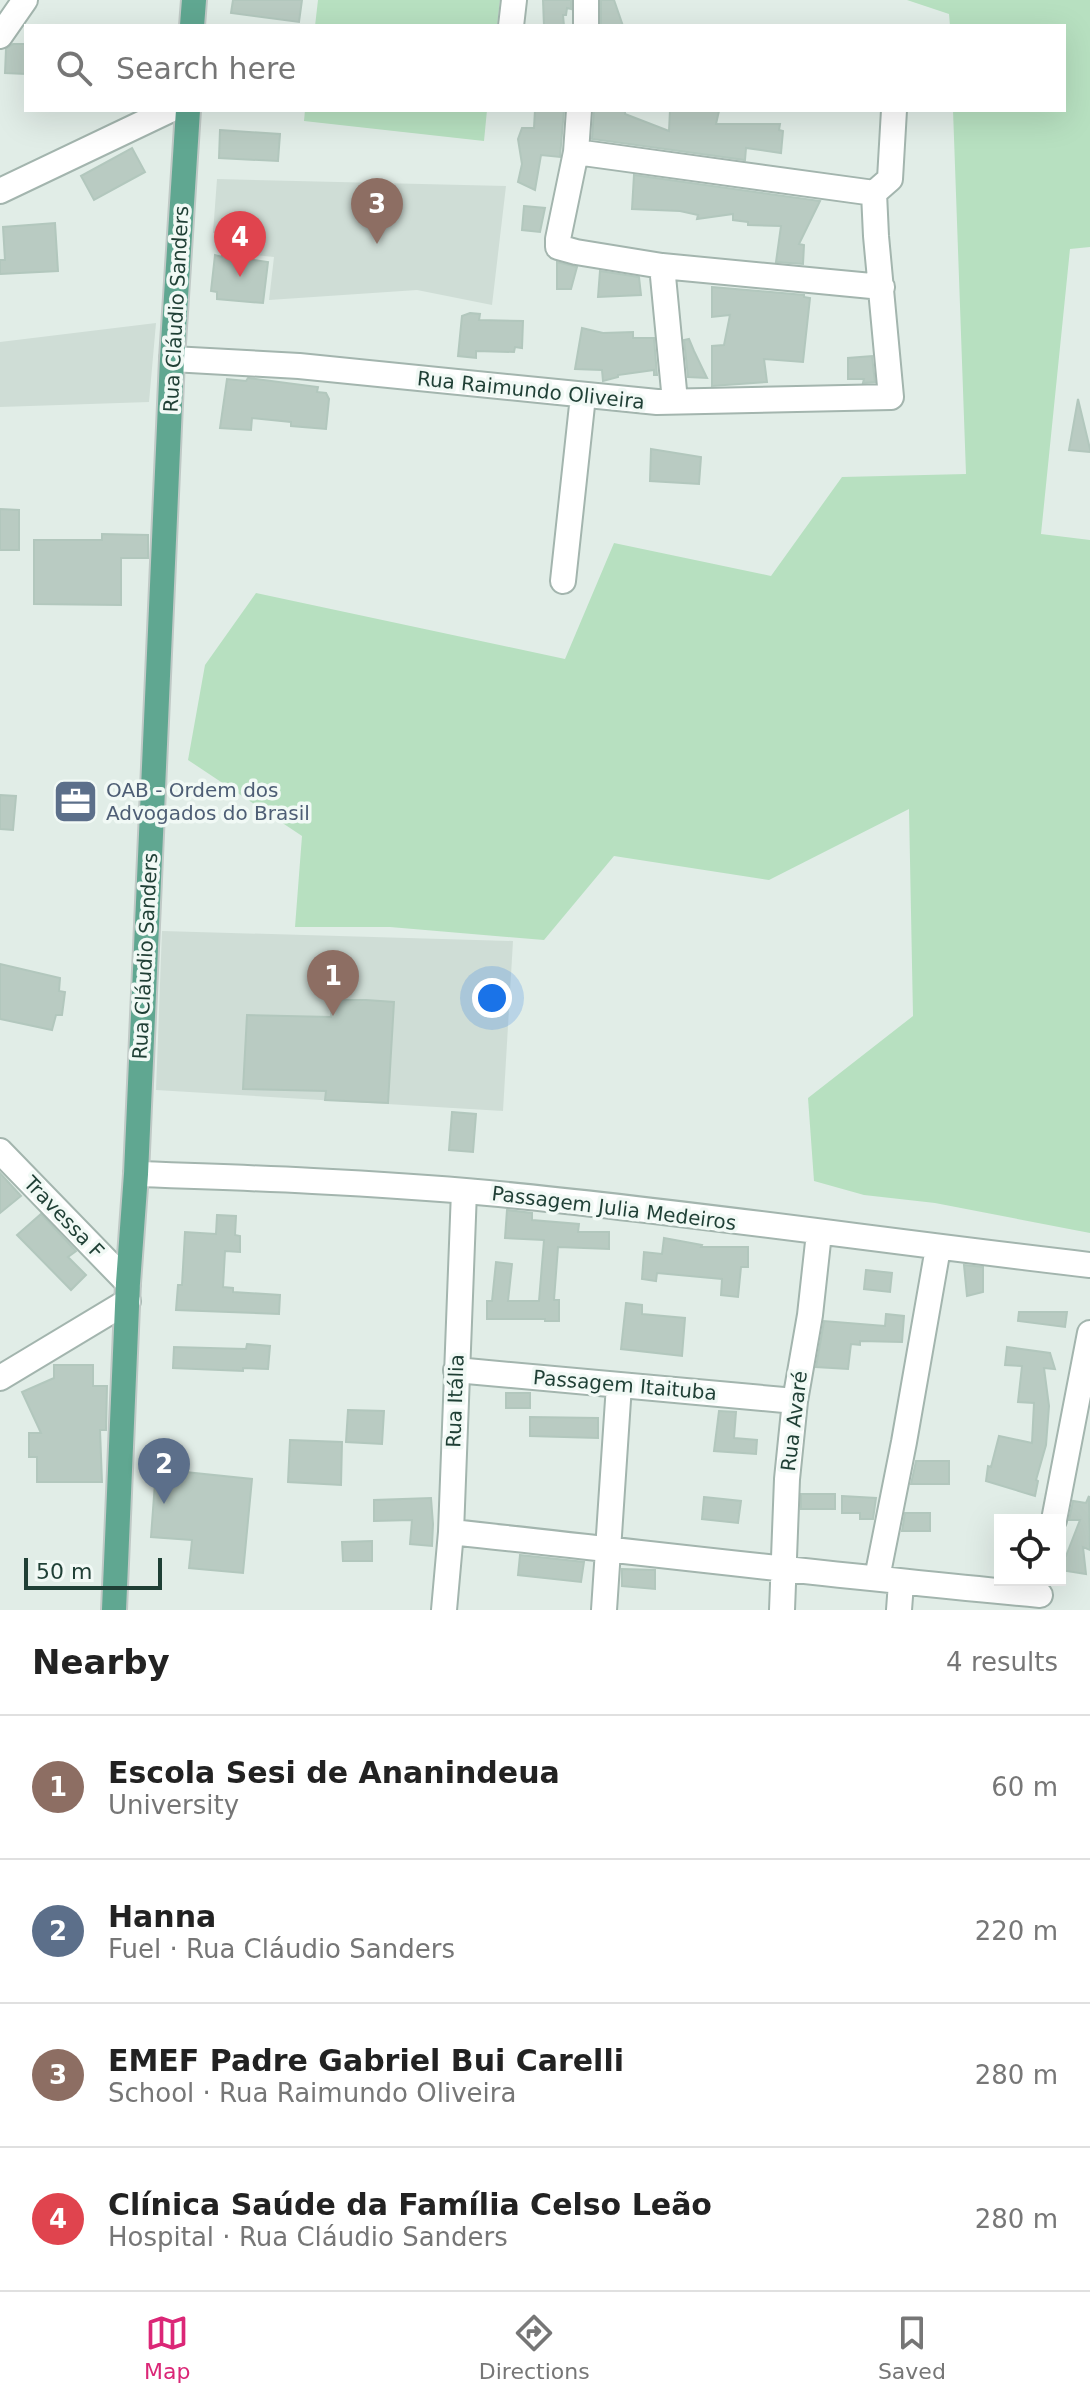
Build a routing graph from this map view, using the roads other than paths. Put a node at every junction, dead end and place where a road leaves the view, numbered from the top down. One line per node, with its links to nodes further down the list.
1 (25, 0): 8 (street)
2 (194, 0): 5 (main road)
3 (514, 0): 6 (street)
4 (586, 0): 7 (street)
5 (192, 24)
6 (511, 24)
7 (586, 24)
8 (0, 36)
9 (166, 112): 14 (street)
10 (188, 112): 18 (main road, Rua Cláudio Sanders)
11 (579, 112): 13 (street)
12 (894, 112): 15 (street)
13 (576, 152): 15 (street); 16 (street)
14 (0, 191)
15 (874, 193): 17 (street)
16 (662, 266): 17 (street); 20 (street)
17 (882, 287): 20 (street, Rua Raimundo Oliveira)
18 (172, 359): 19 (street, Rua Raimundo Oliveira); 23 (main road, Rua Cláudio Sanders)
19 (583, 396): 20 (street, Rua Raimundo Oliveira); 21 (street)
20 (675, 401)
21 (563, 581)
22 (0, 1152): 28 (street, Travessa F)
23 (136, 1174): 24 (street, Passagem Julia Medeiros); 28 (main road, Rua Cláudio Sanders)
24 (464, 1191): 25 (street, Passagem Julia Medeiros); 30 (street, Rua Itália)
25 (819, 1233): 26 (street, Passagem Julia Medeiros); 33 (street, Rua Avaré)
26 (938, 1248): 27 (street, Passagem Julia Medeiros); 38 (street)
27 (1090, 1265)
28 (128, 1292): 31 (street); 41 (main road, Rua Cláudio Sanders)
29 (1090, 1333): 34 (street)
30 (456, 1370): 32 (street, Passagem Itaituba); 35 (street, Rua Itália)
31 (0, 1378)
32 (619, 1385): 33 (street, Passagem Itaituba); 36 (street)
33 (795, 1401): 37 (street, Rua Avaré)
34 (1055, 1514)
35 (451, 1532): 36 (street); 42 (street, Rua Itália)
36 (610, 1549): 37 (street); 43 (street)
37 (782, 1569): 38 (street); 44 (street, Rua Avaré)
38 (877, 1578): 39 (street)
39 (901, 1583): 40 (street); 45 (street)
40 (1040, 1595)
41 (114, 1610)
42 (444, 1610)
43 (604, 1610)
44 (782, 1610)
45 (899, 1610)

